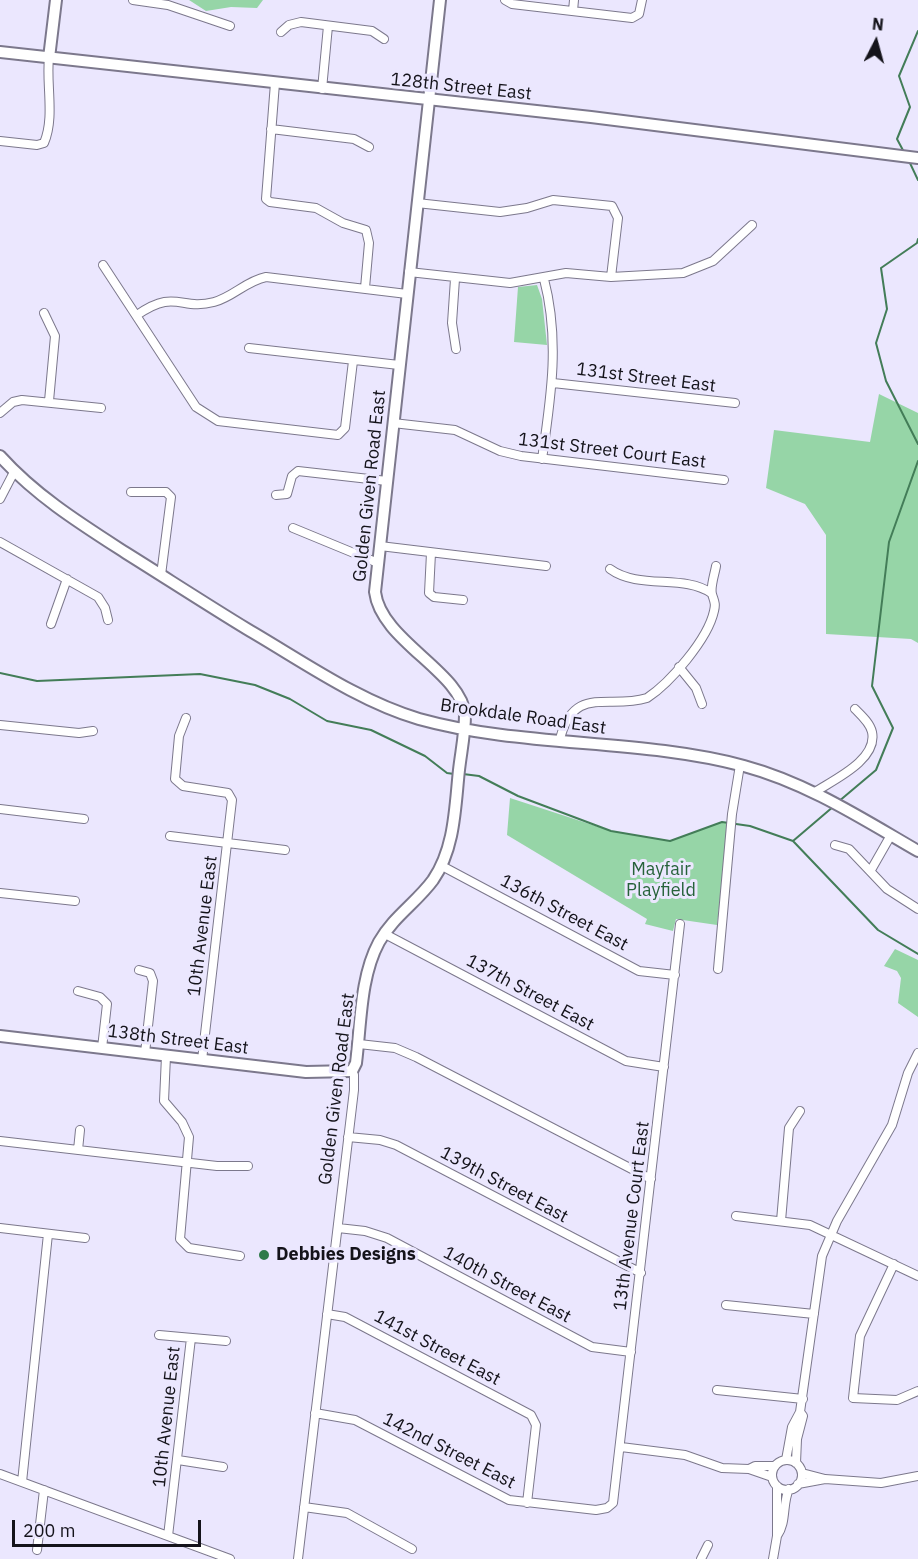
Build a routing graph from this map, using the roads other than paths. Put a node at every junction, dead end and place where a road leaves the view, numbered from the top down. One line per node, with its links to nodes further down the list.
1 (56, 0): 13 (street)
2 (133, 0): 8 (street)
3 (440, 0): 16 (street, Golden Given Road East)
4 (505, 0): 7 (street)
5 (574, 0): 7 (street)
6 (642, 0): 7 (street)
7 (573, 11)
8 (230, 26)
9 (328, 26): 10 (street); 11 (street); 15 (street)
10 (281, 32)
11 (384, 39)
12 (0, 52): 13 (street, 128th Street East)
13 (49, 58): 14 (street, 128th Street East); 18 (street)
14 (275, 84): 15 (street, 128th Street East); 17 (street)
15 (322, 89): 16 (street, 128th Street East)
16 (429, 100): 20 (street, 128th Street East); 21 (street, Golden Given Road East)
17 (271, 129): 19 (street); 28 (street)
18 (0, 141)
19 (369, 147)
20 (918, 158)
21 (417, 203): 24 (street, Golden Given Road East); 25 (street)
22 (752, 225): 25 (street)
23 (103, 265): 31 (street)
24 (409, 272): 26 (street); 29 (street, Golden Given Road East)
25 (612, 277): 27 (street)
26 (455, 279): 27 (street); 33 (street)
27 (544, 279): 36 (street)
28 (365, 288): 29 (street); 31 (street)
29 (406, 294): 35 (street, Golden Given Road East)
30 (44, 313): 37 (street)
31 (137, 315): 34 (street)
32 (249, 348): 34 (street)
33 (456, 350)
34 (353, 361): 35 (street)
35 (399, 365): 41 (street, Golden Given Road East)
36 (553, 383): 38 (street, 131st Street East); 43 (street)
37 (49, 401): 39 (street); 40 (street)
38 (735, 404)
39 (100, 408)
40 (0, 413)
41 (393, 423): 43 (street, 131st Street Court East); 46 (street, Golden Given Road East)
42 (0, 456): 44 (street, Brookdale Road East)
43 (542, 459): 45 (street, 131st Street Court East)
44 (14, 472): 49 (street); 58 (street, Brookdale Road East)
45 (724, 480)
46 (387, 481): 48 (street); 52 (street, Golden Given Road East)
47 (130, 492): 58 (street)
48 (276, 495)
49 (0, 499)
50 (293, 528): 54 (street)
51 (0, 542): 59 (street)
52 (380, 546): 53 (street); 54 (street, Golden Given Road East)
53 (431, 553): 55 (street); 61 (street)
54 (378, 563): 69 (street, Golden Given Road East)
55 (546, 566)
56 (716, 566): 60 (street)
57 (610, 569): 60 (street)
58 (161, 575): 69 (street, Brookdale Road East)
59 (67, 579): 62 (street); 63 (street)
60 (711, 593): 64 (street)
61 (463, 600)
62 (108, 620)
63 (51, 624)
64 (679, 666): 65 (street); 71 (street)
65 (702, 704)
66 (855, 709): 73 (street)
67 (186, 718): 78 (street, 10th Avenue East)
68 (0, 725): 70 (street)
69 (464, 729): 71 (street, Brookdale Road East); 82 (street, Golden Given Road East)
70 (93, 731)
71 (560, 739): 72 (street, Brookdale Road East)
72 (740, 765): 73 (street, Brookdale Road East); 89 (street)
73 (815, 792): 76 (street, Brookdale Road East)
74 (0, 809): 75 (street)
75 (84, 819)
76 (891, 835): 81 (street, Brookdale Road East); 83 (street)
77 (170, 836): 78 (street)
78 (228, 843): 80 (street); 99 (street, 10th Avenue East)
79 (835, 845): 83 (street)
80 (285, 850)
81 (918, 851)
82 (442, 866): 88 (street, Golden Given Road East); 91 (street, 136th Street East)
83 (871, 870): 86 (street)
84 (0, 893): 85 (street)
85 (75, 901)
86 (918, 909)
87 (680, 924): 91 (street, 13th Avenue Court East)
88 (385, 934): 94 (street, Golden Given Road East); 100 (street, 137th Street East)
89 (718, 969)
90 (139, 970): 96 (street)
91 (675, 975): 100 (street, 13th Avenue Court East)
92 (78, 990): 95 (street)
93 (0, 1036): 95 (street, 138th Street East)
94 (359, 1044): 101 (street, Golden Given Road East); 109 (street)
95 (102, 1048): 96 (street, 138th Street East)
96 (145, 1053): 98 (street, 138th Street East)
97 (918, 1054): 115 (street)
98 (166, 1056): 99 (street, 138th Street East); 107 (street)
99 (202, 1060): 101 (street, 138th Street East)
100 (664, 1067): 109 (street, 13th Avenue Court East)
101 (352, 1071): 104 (street, Golden Given Road East)
102 (800, 1111): 111 (street)
103 (80, 1130): 106 (street)
104 (348, 1137): 113 (street, Golden Given Road East); 119 (street, 139th Street East)
105 (0, 1141): 106 (street)
106 (78, 1150): 107 (street)
107 (189, 1163): 108 (street); 117 (street)
108 (248, 1166)
109 (651, 1179): 119 (street, 13th Avenue Court East)
110 (736, 1216): 111 (street)
111 (781, 1221): 115 (street)
112 (0, 1228): 114 (street)
113 (338, 1228): 122 (street, Golden Given Road East); 127 (street, 140th Street East)
114 (48, 1234): 116 (street); 145 (street)
115 (831, 1234): 118 (street); 123 (street)
116 (85, 1239)
117 (240, 1256)
118 (894, 1264): 120 (street); 129 (street)
119 (641, 1273): 127 (street, 13th Avenue Court East)
120 (918, 1276)
121 (726, 1305): 123 (street)
122 (327, 1314): 132 (street, Golden Given Road East); 150 (street, 141st Street East)
123 (814, 1314): 130 (street)
124 (159, 1335): 125 (street)
125 (191, 1338): 126 (street); 134 (street, 10th Avenue East)
126 (226, 1341)
127 (631, 1352): 133 (street, 13th Avenue Court East)
128 (717, 1390): 130 (street)
129 (918, 1391)
130 (804, 1399): 131 (street)
131 (801, 1412): 135 (street); 136 (street)
132 (315, 1413): 150 (street, 142nd Street East); 151 (street, Golden Given Road East)
133 (621, 1447): 139 (street); 152 (street, 13th Avenue Court East)
134 (178, 1460): 138 (street); 153 (street, 10th Avenue East)
135 (786, 1460): 136 (street); 137 (street)
136 (796, 1463): 140 (street)
137 (774, 1466): 139 (street); 143 (street)
138 (223, 1467)
139 (749, 1469): 143 (street)
140 (802, 1473): 144 (street); 146 (street)
141 (0, 1474): 145 (street)
142 (918, 1476): 144 (street)
143 (772, 1477): 147 (street)
144 (825, 1479): 146 (street)
145 (22, 1482): 149 (street)
146 (798, 1484): 148 (street)
147 (777, 1486): 148 (street); 154 (street)
148 (789, 1489): 154 (street)
149 (44, 1490): 153 (street); 157 (street)
150 (527, 1503): 152 (street, 142nd Street East)
151 (304, 1507): 156 (street); 159 (street, Golden Given Road East)
152 (607, 1508)
153 (168, 1536): 158 (street)
154 (777, 1536): 161 (street)
155 (708, 1545): 160 (street)
156 (412, 1549)
157 (37, 1550)
158 (230, 1559)
159 (298, 1559)
160 (701, 1559)
161 (773, 1559)

